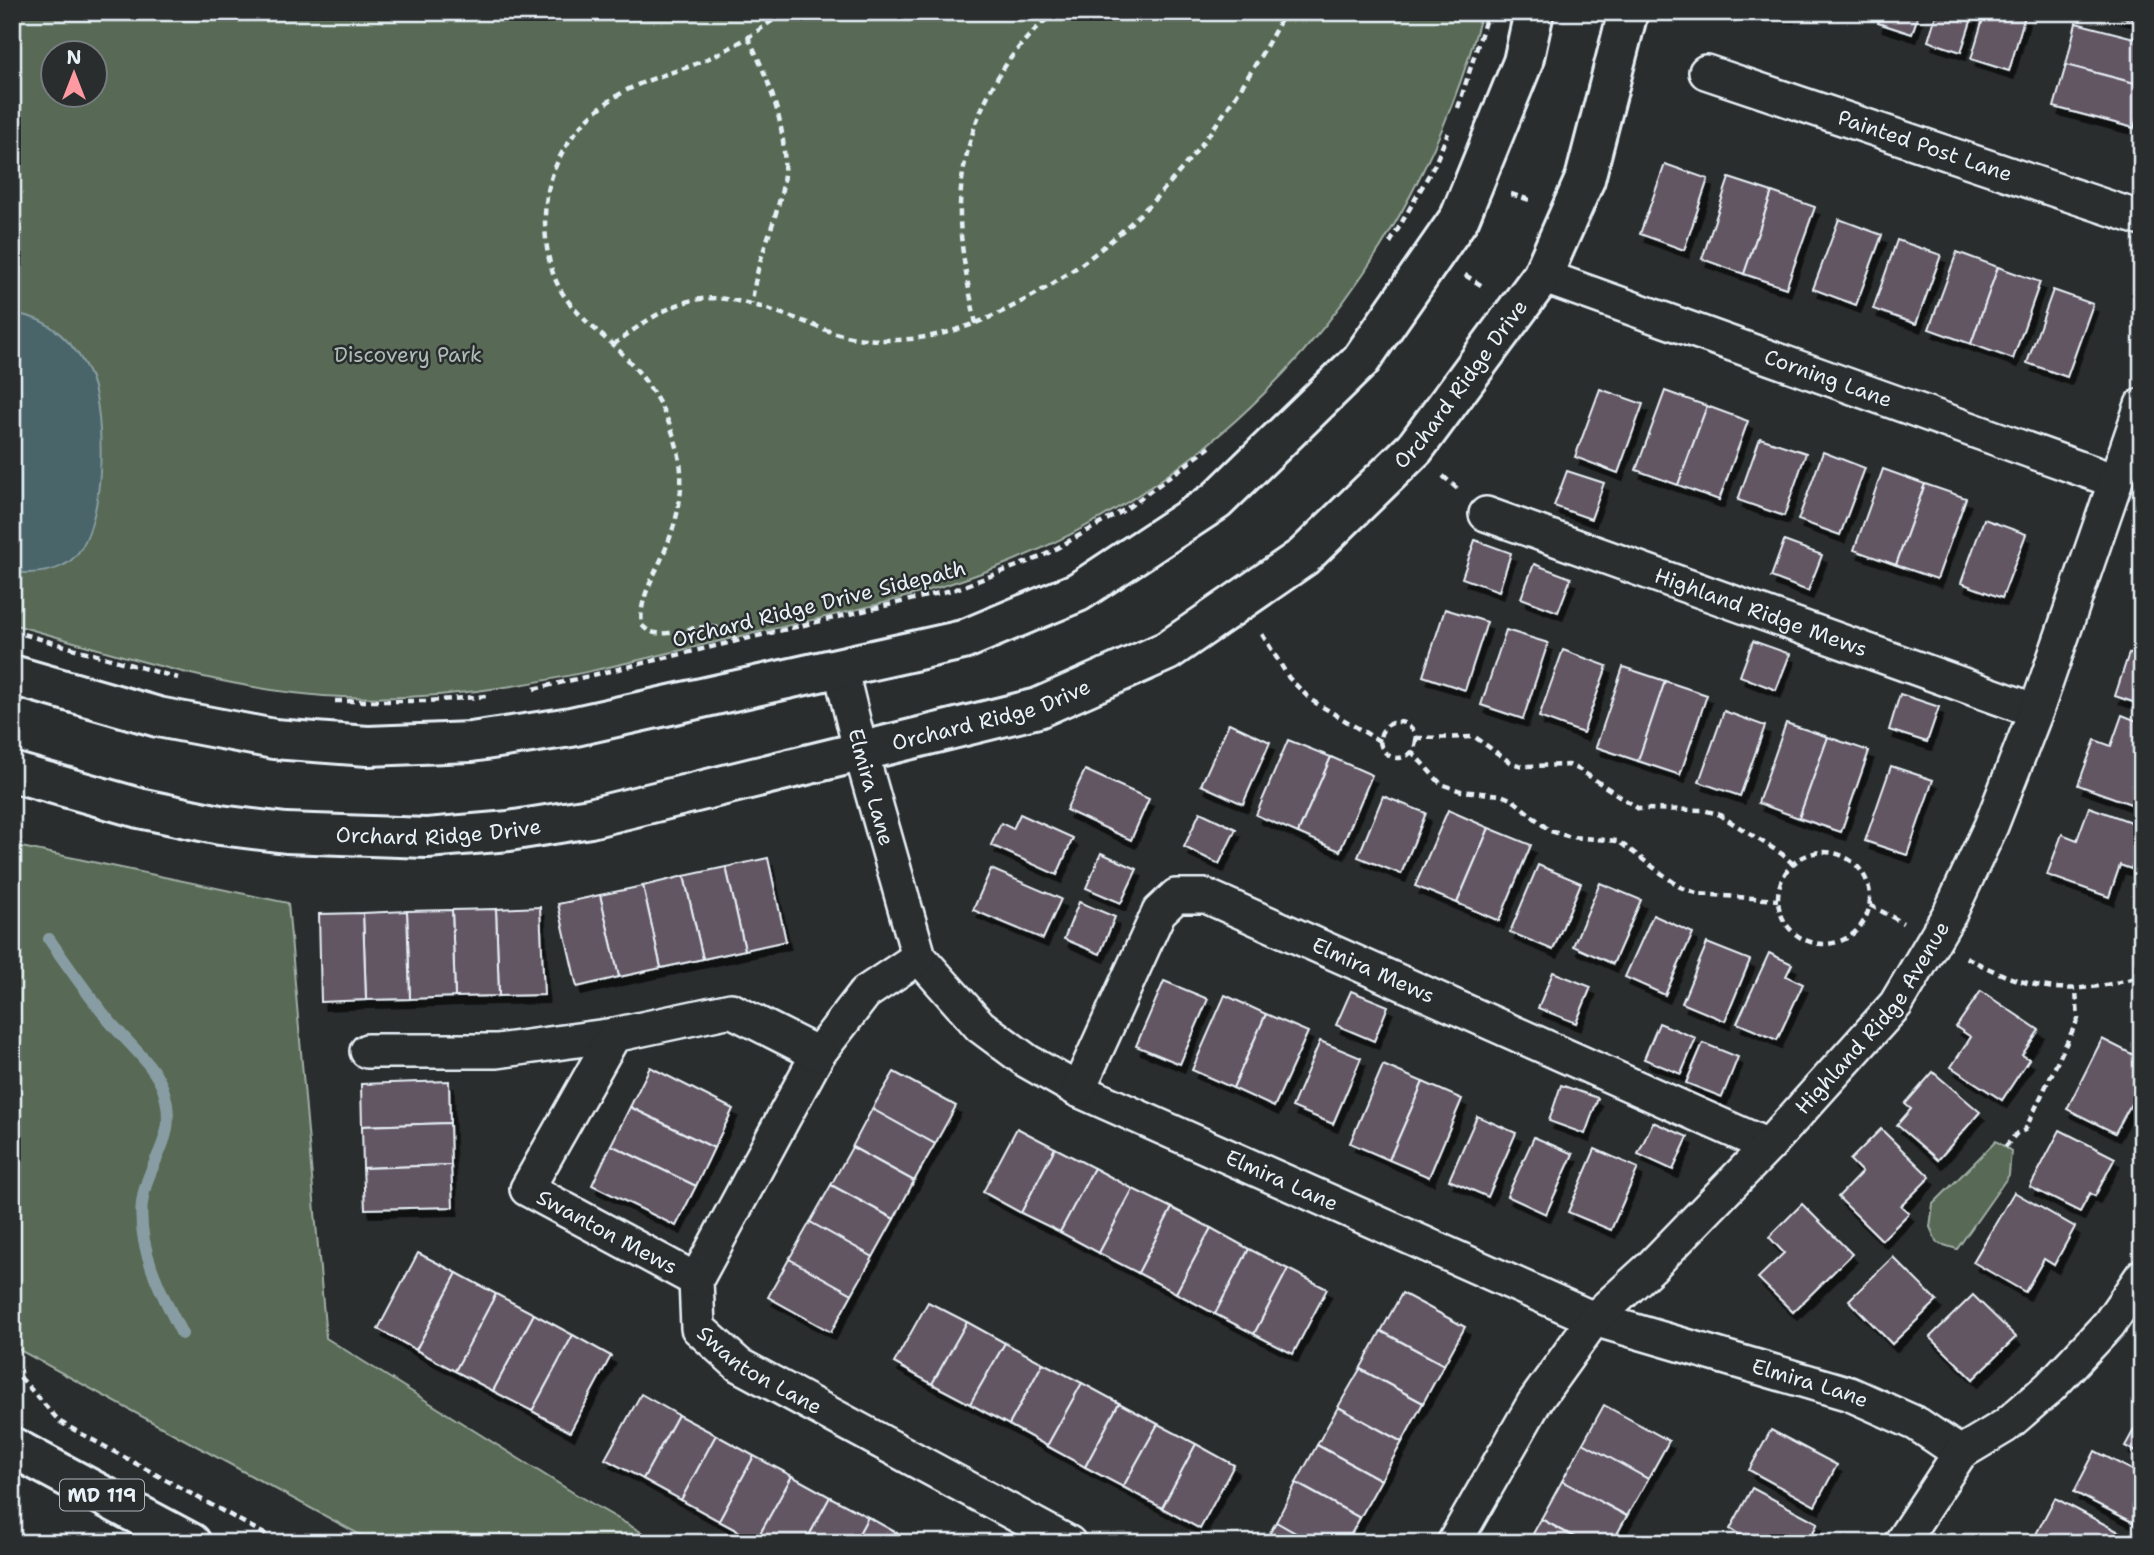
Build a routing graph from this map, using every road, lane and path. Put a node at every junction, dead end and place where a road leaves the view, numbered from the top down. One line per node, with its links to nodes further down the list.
1 (783, 12): 7 (path)
2 (1056, 12): 19 (path)
3 (1285, 12): 19 (path)
4 (1488, 12): 9 (path)
5 (1534, 12): 29 (street)
6 (1628, 12): 16 (street, Orchard Ridge Drive)
7 (748, 37): 18 (path); 20 (path)
8 (1706, 72): 13 (street, Painted Post Lane)
9 (1454, 118)
10 (1449, 130): 14 (path)
11 (1503, 191): 12 (path)
12 (1541, 204)
13 (2142, 219)
14 (1385, 252)
15 (1461, 273): 17 (path)
16 (1542, 276): 23 (street, Orchard Ridge Drive); 24 (street, Corning Lane)
17 (1485, 287)
18 (752, 304): 19 (path); 20 (path)
19 (976, 324)
20 (613, 345): 28 (path)
21 (2142, 405): 24 (street, Highland Ridge Avenue)
22 (1214, 443): 28 (path, Orchard Ridge Drive Sidepath)
23 (1415, 448): 25 (path); 26 (street, Orchard Ridge Drive)
24 (2115, 481): 35 (street, Highland Ridge Avenue)
25 (1486, 513): 35 (street, Highland Ridge Mews)
26 (1243, 599): 37 (path); 39 (street, Orchard Ridge Drive)
27 (12, 631): 31 (path)
28 (737, 642): 32 (path, Orchard Ridge Drive Sidepath)
29 (840, 667): 30 (street); 39 (street, Elmira Lane)
30 (12, 675)
31 (185, 680)
32 (523, 691)
33 (498, 696): 34 (path)
34 (323, 700)
35 (2036, 711): 44 (street, Highland Ridge Avenue)
36 (1416, 738): 37 (path); 38 (path); 41 (path)
37 (1381, 742): 38 (path)
38 (1411, 751): 42 (path)
39 (860, 753): 40 (street, Orchard Ridge Drive); 45 (street, Elmira Lane)
40 (12, 772)
41 (1793, 864): 42 (path); 43 (path)
42 (1778, 900): 43 (path)
43 (1870, 905): 44 (path)
44 (1933, 940): 47 (path); 52 (street, Highland Ridge Avenue)
45 (919, 957): 50 (street); 51 (street, Elmira Lane)
46 (2142, 976): 47 (path)
47 (2076, 991): 53 (path)
48 (614, 1034): 49 (street); 50 (street); 55 (street, Swanton Mews)
49 (367, 1051)
50 (818, 1054): 55 (street)
51 (1079, 1090): 52 (street, Elmira Mews); 56 (street, Elmira Lane)
52 (1768, 1146): 56 (street, Highland Ridge Avenue)
53 (2006, 1147)
54 (2142, 1276): 59 (street)
55 (696, 1280): 62 (street, Swanton Lane)
56 (1594, 1319): 59 (street, Elmira Lane); 63 (street, Highland Ridge Avenue)
57 (12, 1368): 61 (path)
58 (12, 1447): 60 (street, MD 119)
59 (1959, 1453): 64 (street)
60 (191, 1543)
61 (281, 1543)
62 (1069, 1543)
63 (1454, 1543)
64 (1901, 1543)

